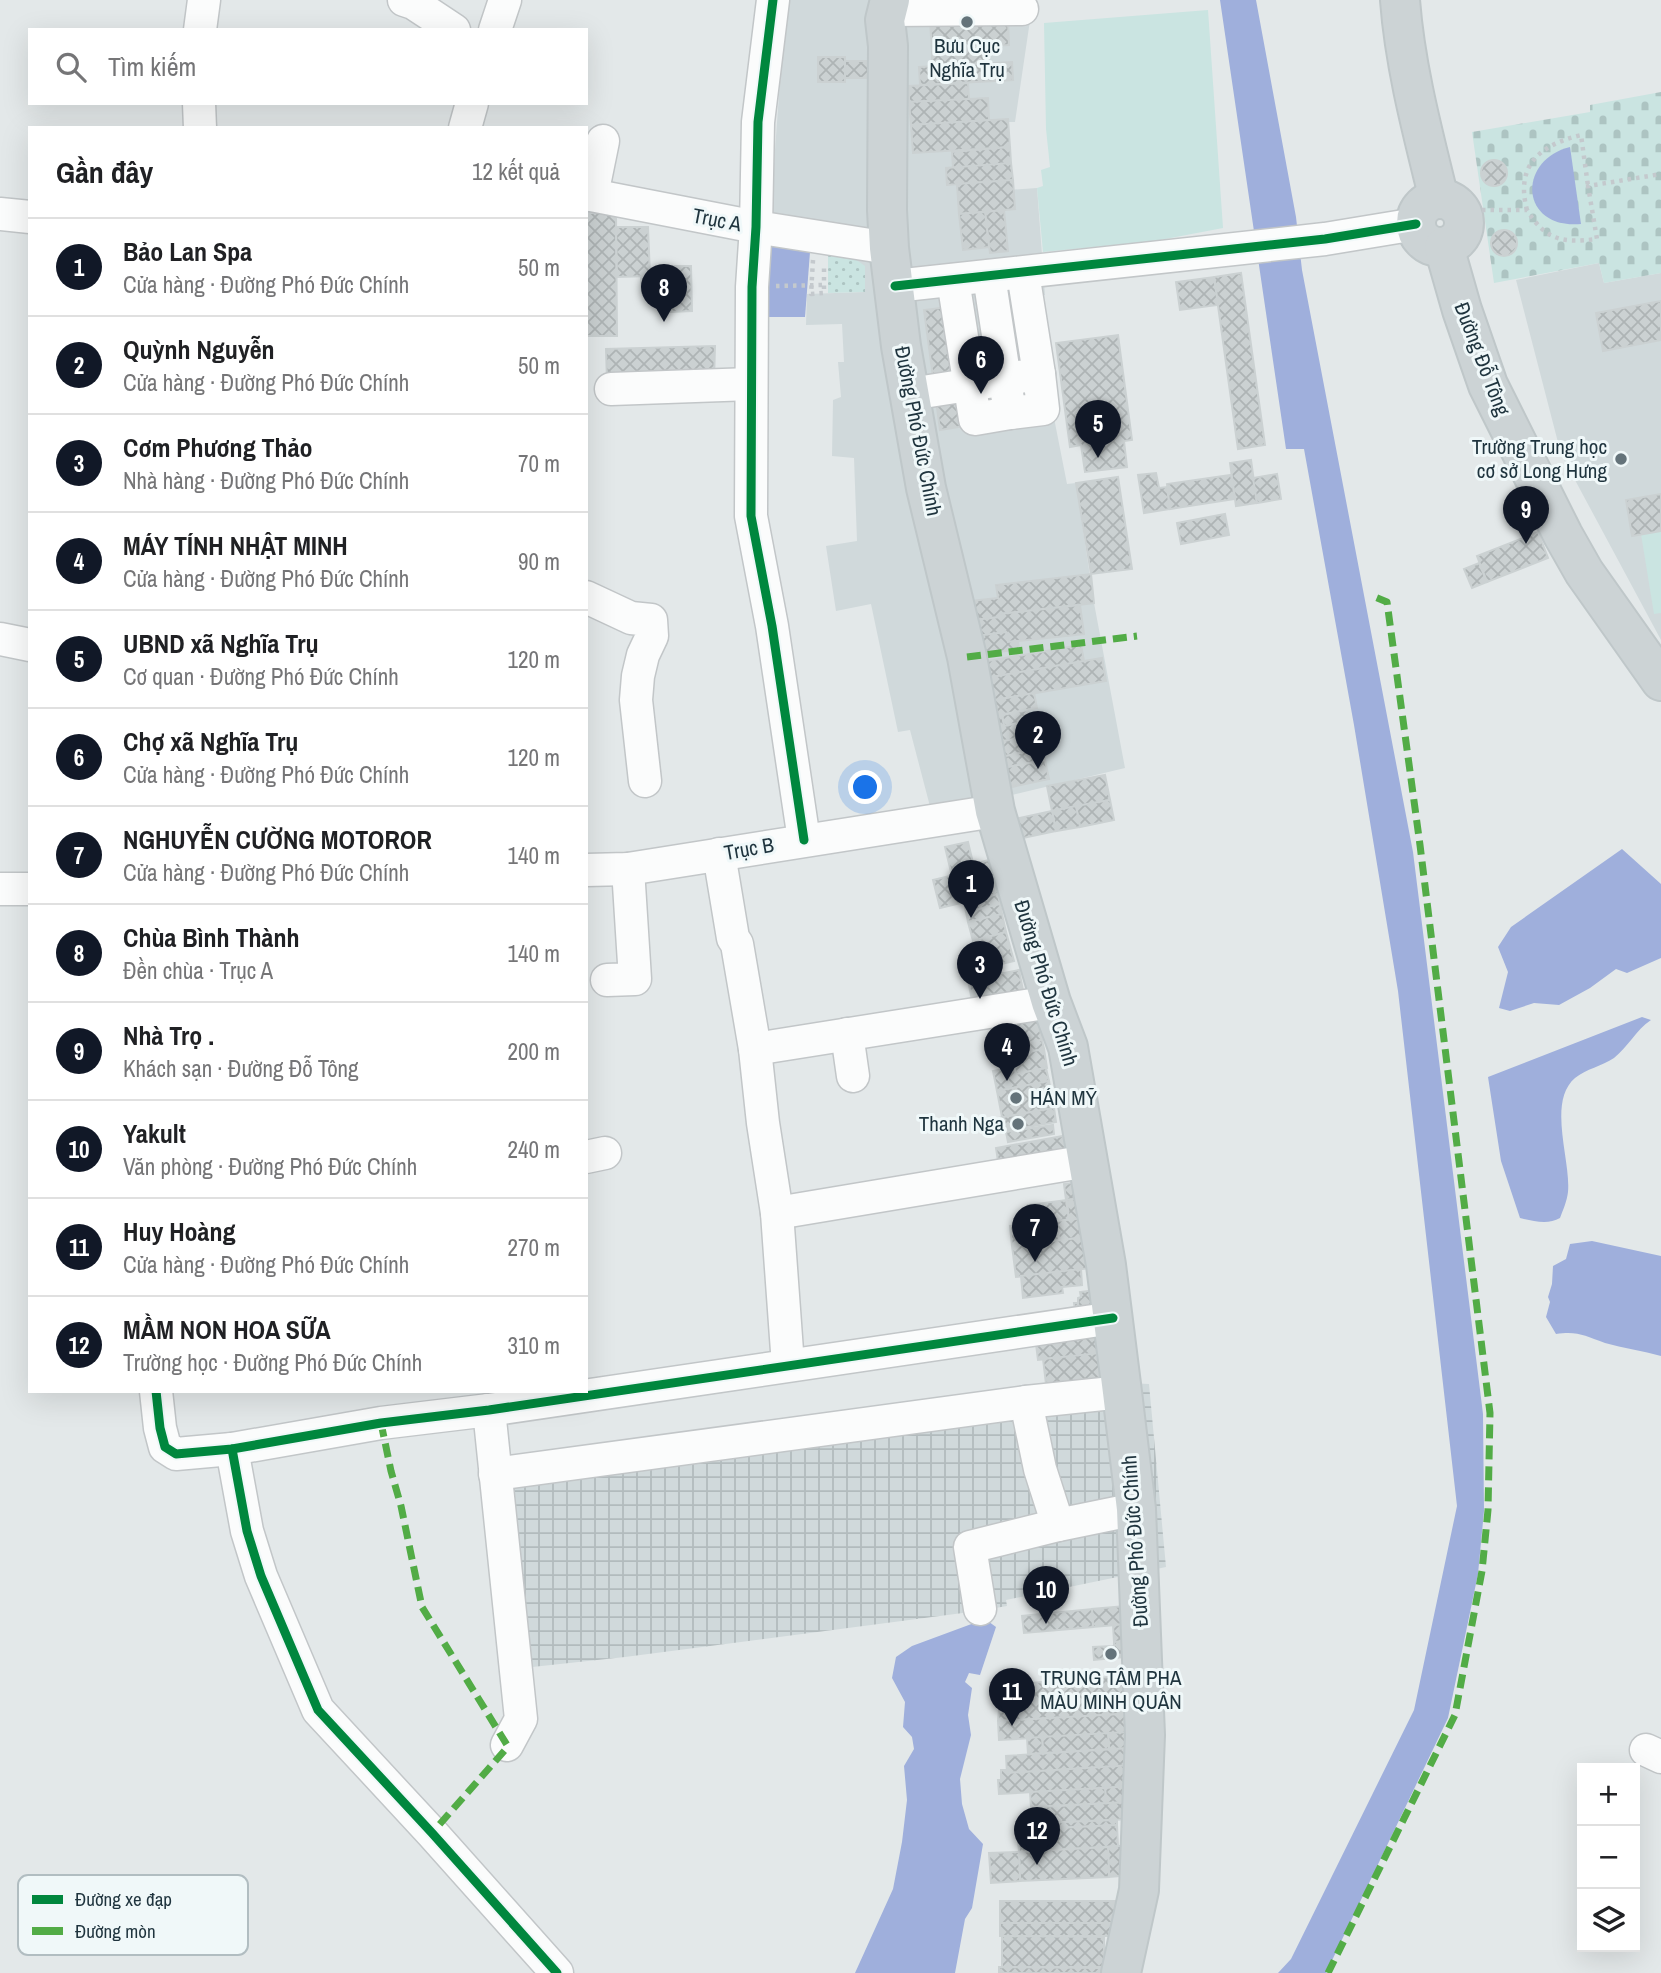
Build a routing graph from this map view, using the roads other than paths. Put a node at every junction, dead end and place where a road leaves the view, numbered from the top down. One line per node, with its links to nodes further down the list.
1 (204, 0): 8 (street)
2 (404, 0): 9 (street)
3 (505, 0): 10 (street)
4 (773, 0): 18 (street)
5 (1400, 0): 17 (main road, Đường Đỗ Tông)
6 (890, 5): 7 (street); 19 (main road, Đường Phó Đức Chính)
7 (1022, 9)
8 (200, 28)
9 (451, 28)
10 (496, 28)
11 (199, 105): 13 (street)
12 (471, 105): 14 (street)
13 (200, 126)
14 (466, 126)
15 (603, 141): 16 (street)
16 (589, 195): 18 (street, Trục A)
17 (1440, 220): 20 (street); 34 (main road, Đường Đỗ Tông)
18 (756, 228): 19 (street, Trục A); 26 (street)
19 (889, 248): 23 (main road, Đường Phó Đức Chính)
20 (1024, 272): 21 (street); 24 (street)
21 (989, 276): 22 (street); 25 (street)
22 (953, 280): 23 (street); 27 (street)
23 (895, 286): 29 (main road, Đường Phó Đức Chính)
24 (1039, 374): 25 (street); 30 (street)
25 (1005, 379): 27 (street); 30 (street)
26 (751, 384): 28 (street); 37 (street)
27 (969, 384): 29 (street); 30 (street)
28 (611, 389)
29 (910, 394): 36 (main road, Đường Phó Đức Chính)
30 (1010, 413)
31 (588, 598): 35 (street)
32 (0, 639): 33 (street)
33 (28, 645)
34 (1661, 681)
35 (645, 781)
36 (995, 811): 37 (street, Trục B); 44 (main road, Đường Phó Đức Chính)
37 (804, 840): 38 (street, Trục B)
38 (719, 854): 39 (street, Trục B); 46 (street)
39 (628, 869): 40 (street, Trục B); 43 (street)
40 (588, 870)
41 (0, 889): 42 (street)
42 (28, 889)
43 (607, 980)
44 (1051, 1003): 45 (street); 48 (main road, Đường Phó Đức Chính)
45 (847, 1034): 46 (street); 47 (street)
46 (755, 1049): 49 (street)
47 (853, 1076)
48 (1088, 1161): 49 (street); 50 (main road, Đường Phó Đức Chính)
49 (777, 1213): 51 (street)
50 (1113, 1318): 51 (street); 52 (main road, Đường Phó Đức Chính)
51 (788, 1365): 55 (street)
52 (1122, 1392): 54 (street); 58 (main road, Đường Phó Đức Chính)
53 (156, 1393): 56 (street)
54 (1027, 1402): 57 (street); 59 (street)
55 (489, 1410): 56 (street); 57 (street)
56 (232, 1449): 62 (street)
57 (495, 1474): 61 (street)
58 (1136, 1509): 59 (street); 63 (main road, Đường Phó Đức Chính)
59 (1058, 1525): 60 (street)
60 (981, 1609)
61 (507, 1745)
62 (557, 1973)
63 (1121, 1973)

